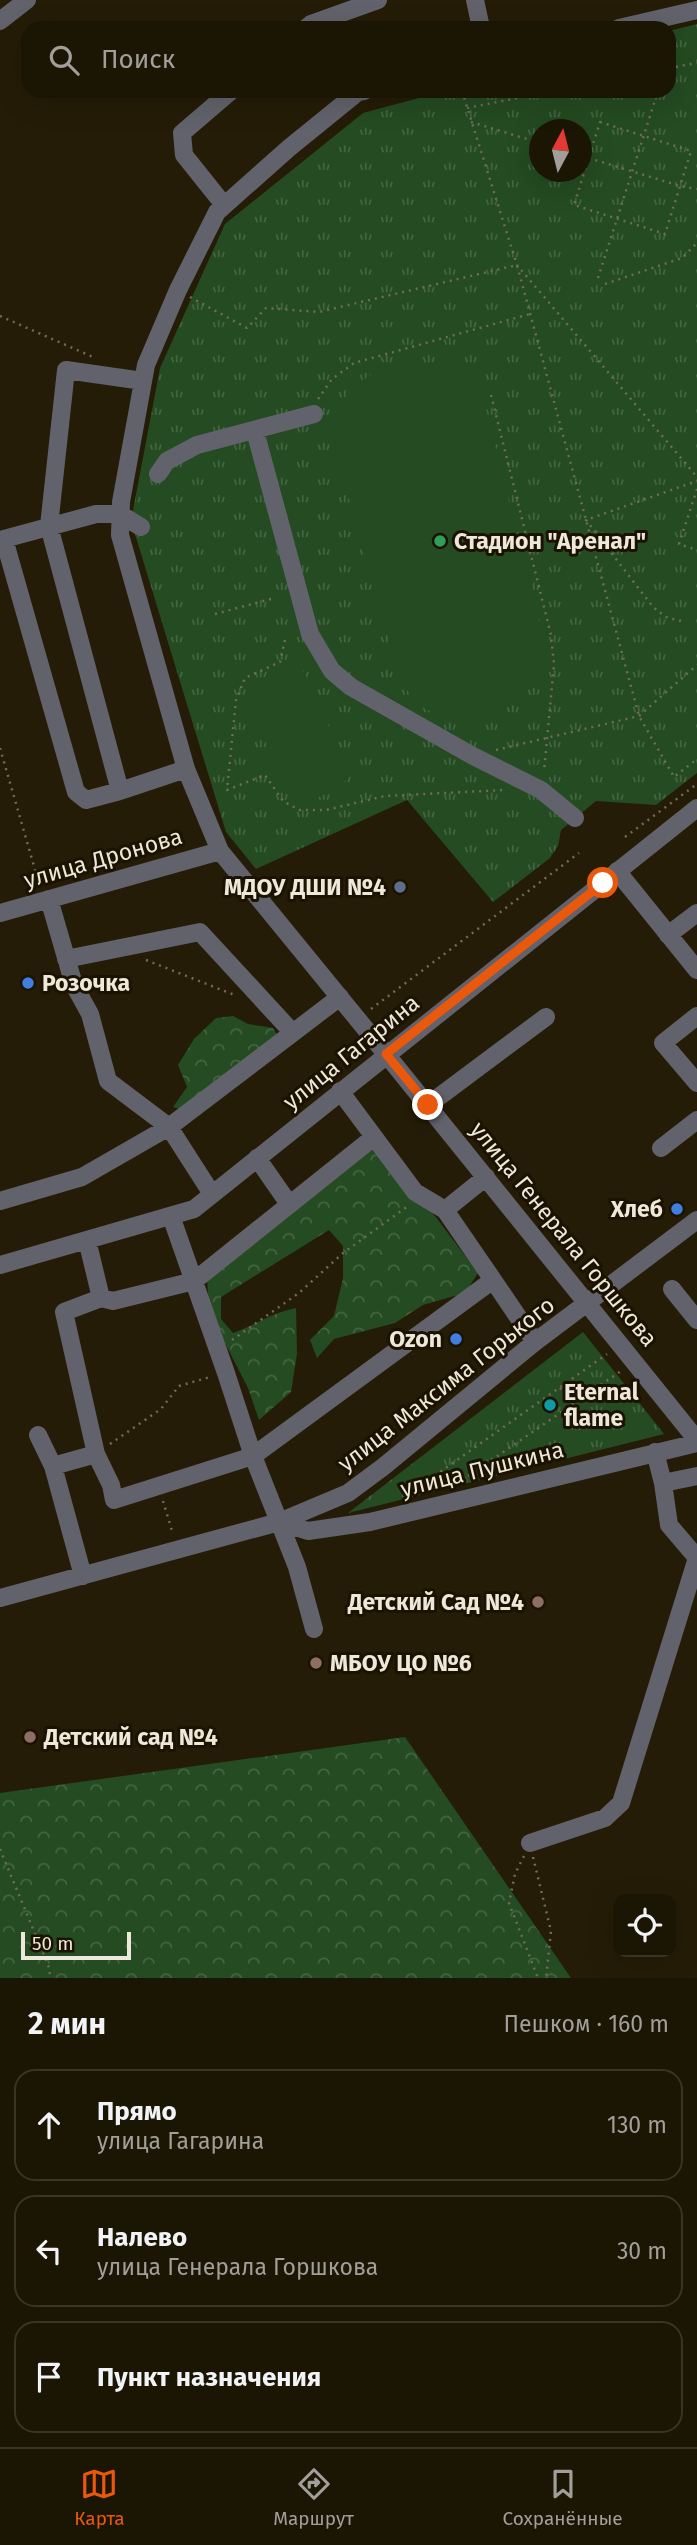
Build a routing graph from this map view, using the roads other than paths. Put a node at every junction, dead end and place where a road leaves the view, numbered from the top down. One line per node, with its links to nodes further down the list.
1 (27, 0): 5 (street)
2 (378, 0): 6 (street)
3 (475, 0): 7 (street)
4 (697, 10): 8 (street)
5 (0, 21)
6 (340, 21)
7 (480, 21)
8 (649, 21)
9 (223, 98): 11 (street)
10 (351, 98): 11 (street, улица Генерала Горшкова)
11 (225, 205): 12 (street, улица Генерала Горшкова)
12 (143, 381): 16 (street, улица Генерала Горшкова); 17 (street)
13 (315, 407): 14 (street)
14 (255, 431): 15 (street); 23 (street)
15 (158, 474)
16 (120, 514): 17 (street); 18 (street); 20 (street, улица Генерала Горшкова)
17 (49, 526): 19 (street); 21 (street)
18 (141, 527)
19 (2, 539): 21 (street)
20 (186, 769): 21 (street); 24 (street, улица Генерала Горшкова)
21 (120, 791)
22 (697, 808): 25 (street, улица Гагарина)
23 (575, 818)
24 (220, 851): 26 (street, улица Дронова); 32 (street, улица Генерала Горшкова)
25 (617, 871): 29 (street); 36 (street, улица Гагарина)
26 (46, 900): 27 (street, улица Дронова); 30 (street)
27 (0, 913)
28 (697, 913): 29 (street)
29 (668, 935): 31 (street)
30 (66, 959): 35 (street); 41 (street)
31 (697, 970)
32 (340, 997): 35 (street); 36 (street, улица Генерала Горшкова)
33 (697, 1016): 37 (street)
34 (546, 1017): 39 (street)
35 (293, 1033): 41 (street)
36 (386, 1054): 38 (street, улица Гагарина); 39 (street, улица Генерала Горшкова)
37 (697, 1083)
38 (340, 1091): 42 (street); 44 (street, улица Гагарина)
39 (428, 1105): 45 (street, улица Генерала Горшкова)
40 (697, 1120): 43 (street)
41 (169, 1128): 46 (street); 47 (street)
42 (374, 1137): 48 (street); 49 (street)
43 (661, 1148)
44 (257, 1158): 46 (street, улица Гагарина); 48 (street)
45 (486, 1177): 49 (street); 58 (street, улица Генерала Горшкова)
46 (212, 1194): 50 (street, улица Гагарина)
47 (0, 1201)
48 (289, 1204): 54 (street)
49 (445, 1210): 55 (street)
50 (171, 1216): 52 (street, улица Гагарина); 54 (street)
51 (697, 1220): 58 (street, улица Максима Горького)
52 (87, 1240): 53 (street, улица Гагарина); 57 (street)
53 (0, 1265)
54 (194, 1280): 57 (street); 65 (street)
55 (493, 1280): 60 (street); 65 (street)
56 (672, 1289): 59 (street)
57 (101, 1298): 64 (street)
58 (588, 1303): 60 (street, улица Максима Горького); 62 (street, улица Генерала Горшкова)
59 (697, 1320)
60 (535, 1342): 69 (street, улица Максима Горького)
61 (38, 1434): 66 (street)
62 (697, 1442): 63 (street, улица Пушкина)
63 (655, 1452): 68 (street); 69 (street, улица Пушкина)
64 (96, 1454): 65 (street); 66 (street)
65 (253, 1456): 69 (street)
66 (53, 1466): 70 (street)
67 (697, 1476): 68 (street)
68 (663, 1483): 73 (street)
69 (279, 1522): 70 (street, улица Максима Горького); 72 (street)
70 (83, 1576): 71 (street, улица Максима Горького)
71 (0, 1598)
72 (314, 1629)
73 (530, 1843)

